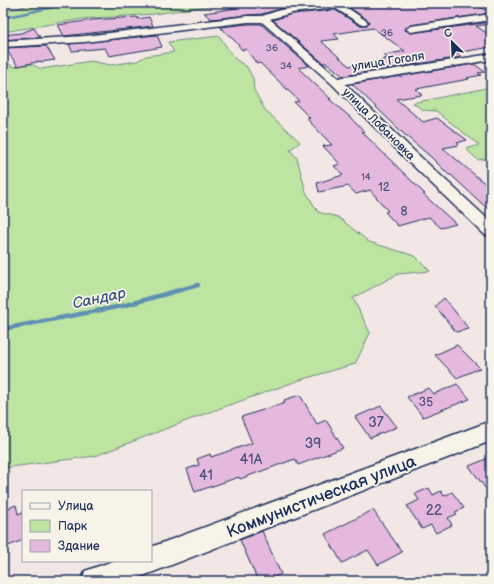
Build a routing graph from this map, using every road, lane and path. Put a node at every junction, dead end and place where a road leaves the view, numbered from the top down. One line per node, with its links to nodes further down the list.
1 (350, 3): 2 (street)
2 (337, 5): 4 (street); 5 (street)
3 (491, 17): 6 (street)
4 (264, 19): 7 (street); 9 (street, улица Лобановка)
5 (363, 22)
6 (411, 29)
7 (3, 44)
8 (491, 57): 9 (street, улица Гоголя)
9 (336, 82): 10 (street, улица Лобановка)
10 (491, 231)
11 (491, 431): 12 (street, Коммунистическая улица)
12 (152, 559)
13 (145, 562): 14 (street, Коммунистическая улица)
14 (95, 581)

